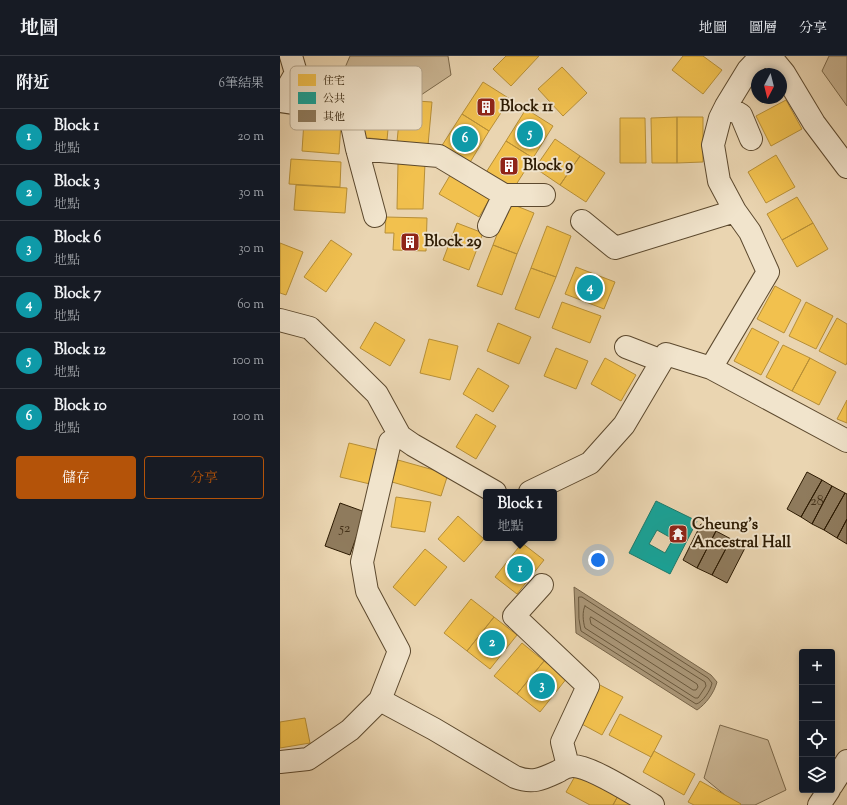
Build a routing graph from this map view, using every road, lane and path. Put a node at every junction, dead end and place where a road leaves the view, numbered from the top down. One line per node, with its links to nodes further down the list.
1 (291, 56): 4 (street)
2 (761, 56): 8 (street)
3 (770, 56): 12 (street)
4 (294, 66)
5 (290, 84): 6 (street)
6 (280, 101): 7 (street)
7 (290, 102)
8 (726, 106): 10 (street); 15 (street)
9 (353, 130): 11 (street)
10 (751, 139)
11 (357, 149): 13 (street); 16 (street)
12 (847, 167)
13 (504, 195): 14 (street); 18 (street)
14 (544, 195)
15 (735, 211): 17 (street); 22 (street)
16 (375, 216)
17 (582, 221)
18 (489, 226)
19 (280, 320): 23 (street)
20 (626, 347): 21 (street)
21 (662, 361): 22 (street); 26 (street)
22 (712, 368): 24 (street)
23 (400, 436): 25 (street); 28 (street)
24 (847, 441)
25 (490, 489)
26 (536, 489)
27 (542, 585): 31 (street)
28 (380, 700): 30 (street); 31 (street)
29 (847, 761): 32 (street)
30 (280, 762)
31 (568, 766): 34 (street)
32 (835, 780)
33 (827, 793): 35 (street)
34 (653, 805)
35 (819, 805)

